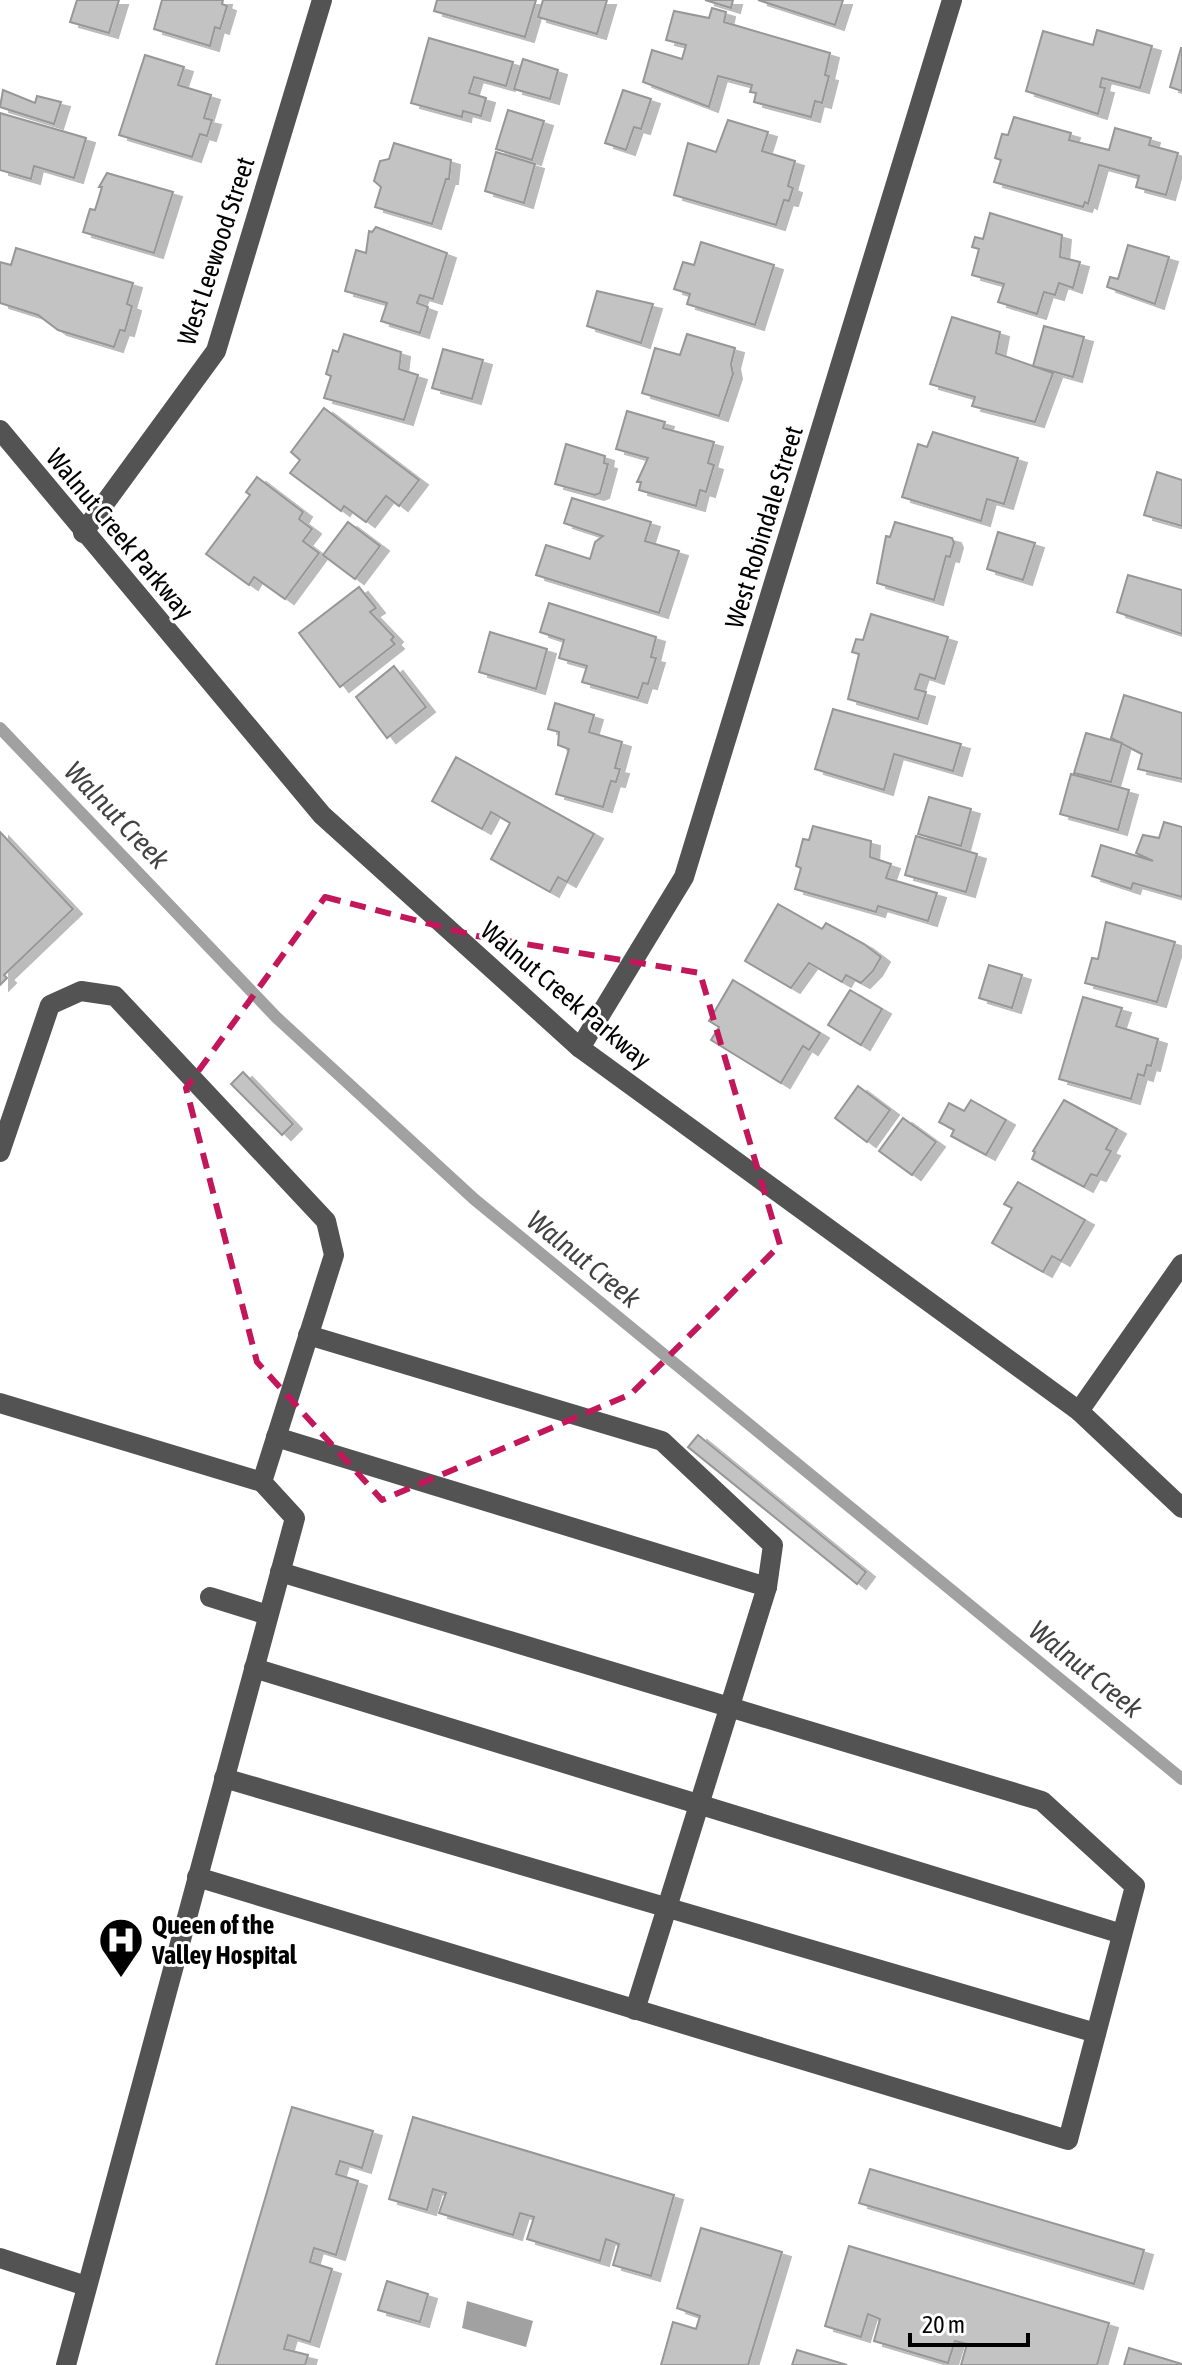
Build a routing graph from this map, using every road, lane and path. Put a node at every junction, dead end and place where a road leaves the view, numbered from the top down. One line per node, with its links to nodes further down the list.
1 (322, 0): 4 (street, West Leewood Street)
2 (952, 0): 5 (street, West Robindale Street)
3 (0, 430): 4 (street, Walnut Creek Parkway)
4 (83, 533): 5 (street, Walnut Creek Parkway)
5 (580, 1048): 10 (street, Walnut Creek Parkway)
6 (0, 1152): 8 (street)
7 (1182, 1264): 10 (street)
8 (308, 1335): 11 (street); 15 (street)
9 (0, 1403): 12 (street)
10 (1079, 1411): 13 (street, Walnut Creek Parkway)
11 (276, 1437): 12 (street); 15 (street)
12 (262, 1482): 14 (street)
13 (1182, 1508)
14 (280, 1572): 17 (street); 19 (street)
15 (767, 1587): 19 (street)
16 (210, 1597): 17 (street)
17 (268, 1615): 18 (street)
18 (254, 1668): 20 (street); 21 (street)
19 (729, 1707): 21 (street); 24 (street)
20 (224, 1778): 22 (street); 23 (street)
21 (699, 1804): 23 (street); 24 (street)
22 (197, 1877): 25 (street); 28 (street)
23 (667, 1907): 25 (street); 26 (street)
24 (1122, 1934): 26 (street)
25 (635, 2010): 26 (street)
26 (1096, 2033)
27 (0, 2258): 28 (street)
28 (86, 2286): 29 (street)
29 (66, 2365)

